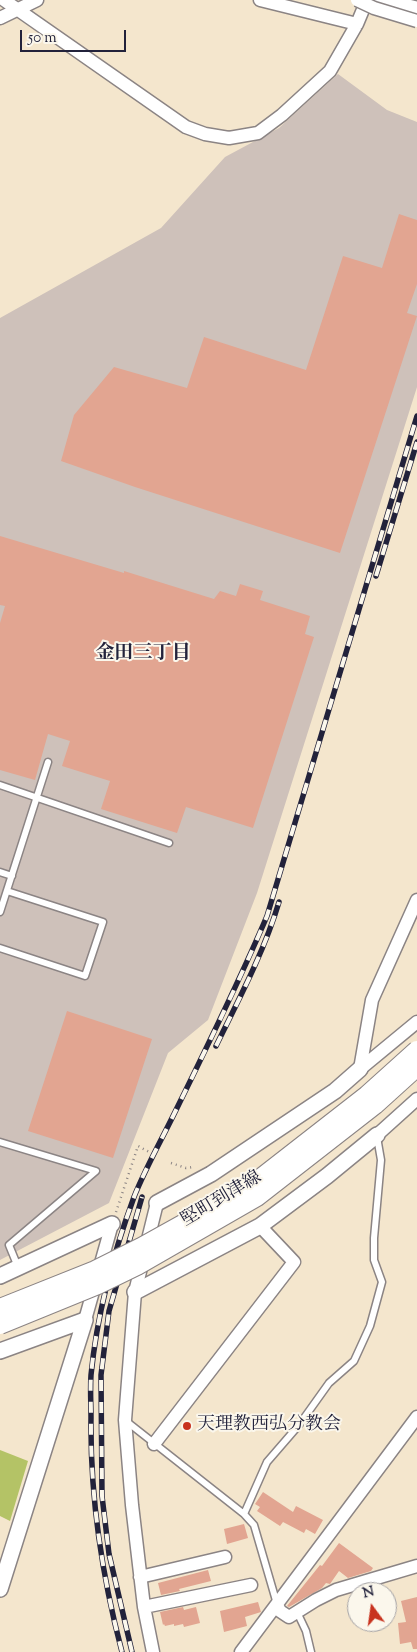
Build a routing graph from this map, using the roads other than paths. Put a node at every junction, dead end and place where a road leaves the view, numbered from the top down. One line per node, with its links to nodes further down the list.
1 (4, 0): 8 (street)
2 (37, 0): 8 (street)
3 (260, 0): 12 (street)
4 (356, 0): 11 (street, bridge)
5 (368, 0): 9 (highway); 12 (street)
6 (402, 0): 7 (street)
7 (417, 5)
8 (17, 9): 10 (street); 12 (street)
9 (417, 13)
10 (0, 18)
11 (417, 21)
12 (357, 24)
13 (48, 762): 15 (lane)
14 (0, 785): 15 (lane)
15 (37, 797): 16 (lane); 18 (lane)
16 (169, 842)
17 (0, 872): 18 (lane)
18 (12, 876): 19 (lane)
19 (7, 891): 21 (lane); 22 (lane)
20 (417, 900): 26 (street)
21 (0, 912)
22 (0, 948)
23 (417, 1022): 26 (street)
24 (417, 1050): 36 (main road, 堅町到津線, bridge)
25 (417, 1067): 38 (main road, 堅町到津線, bridge)
26 (360, 1069): 30 (street)
27 (417, 1099): 28 (street)
28 (377, 1135): 32 (street); 43 (lane)
29 (0, 1142): 33 (lane)
30 (157, 1203): 35 (street)
31 (112, 1224): 33 (street); 37 (street)
32 (260, 1226): 35 (street); 42 (street)
33 (18, 1268): 34 (street)
34 (0, 1276)
35 (135, 1292): 41 (street)
36 (0, 1308)
37 (85, 1320): 39 (street); 45 (street)
38 (0, 1325)
39 (0, 1350)
40 (417, 1417): 50 (street)
41 (126, 1420): 42 (lane); 47 (street)
42 (154, 1444): 43 (lane)
43 (244, 1514): 50 (lane)
44 (225, 1557): 47 (street)
45 (5, 1558): 49 (street)
46 (417, 1566): 52 (street)
47 (140, 1577): 51 (street)
48 (252, 1585): 51 (street)
49 (0, 1589)
50 (277, 1605): 52 (street); 54 (street)
51 (144, 1607): 53 (street)
52 (297, 1612): 55 (lane)
53 (153, 1652)
54 (241, 1652)
55 (311, 1652)

